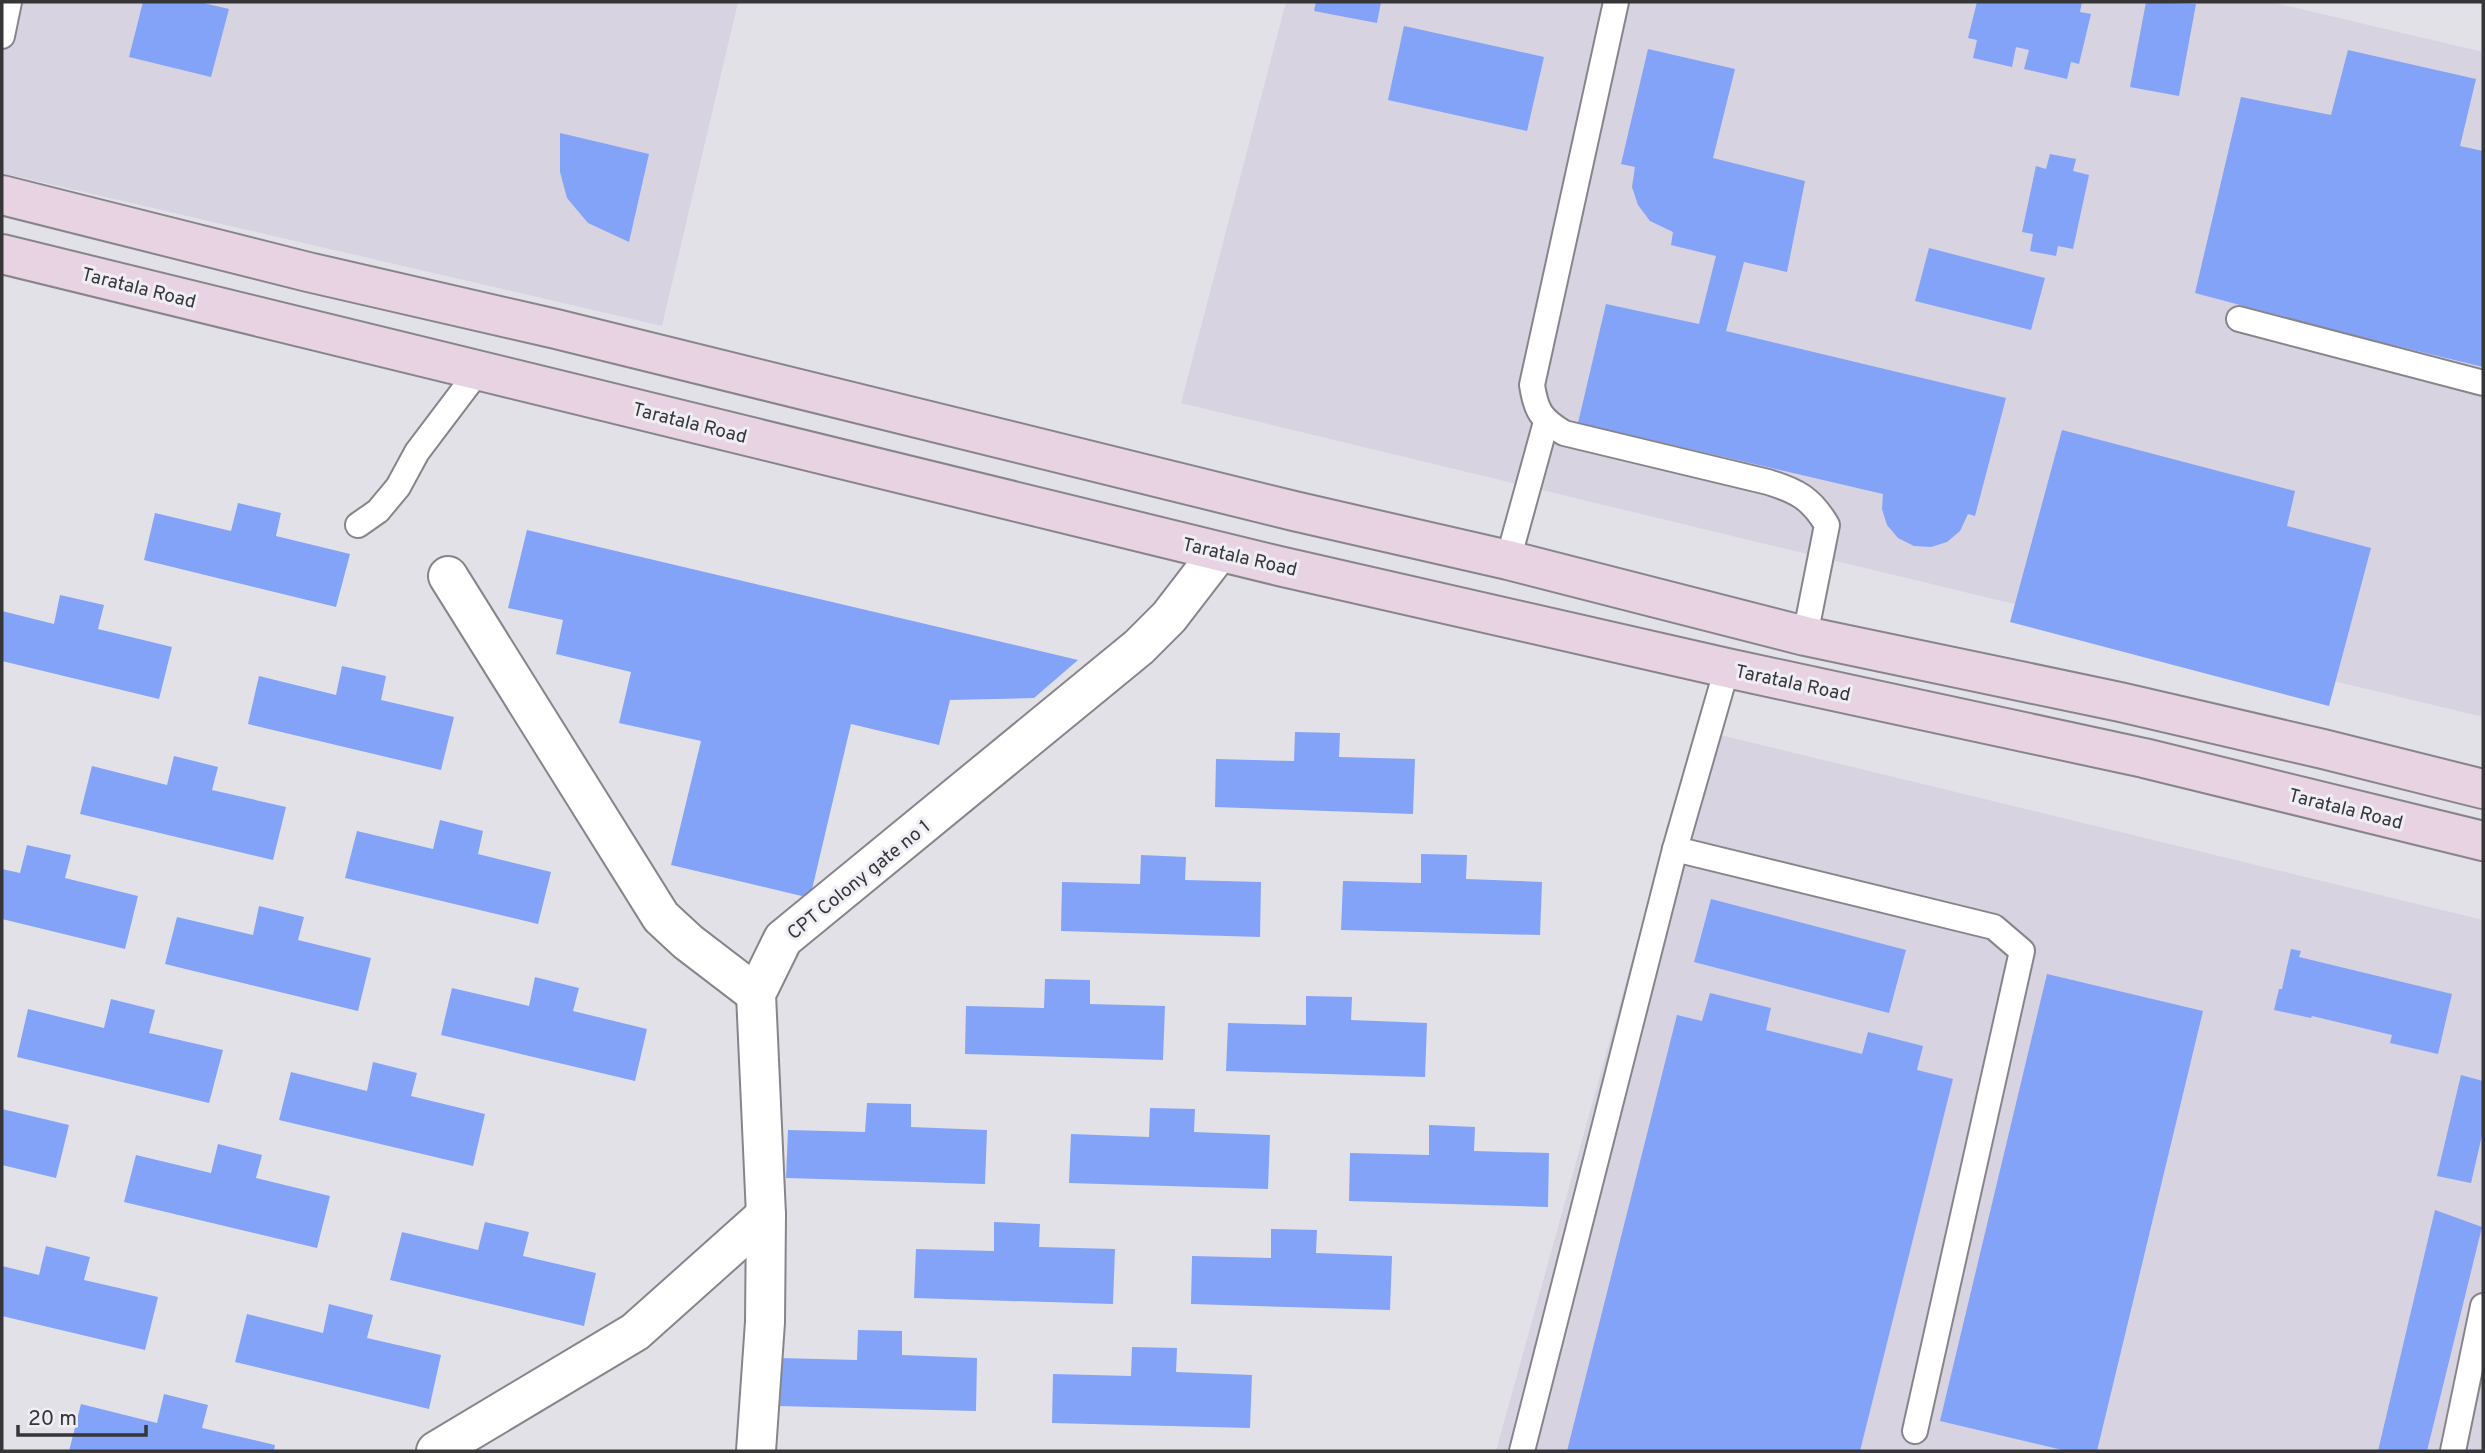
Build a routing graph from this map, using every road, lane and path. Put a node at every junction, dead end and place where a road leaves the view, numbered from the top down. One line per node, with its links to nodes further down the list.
1 (1616, 2): 7 (lane)
2 (2, 195): 8 (main road)
3 (2, 254): 5 (main road, Taratala Road)
4 (2239, 319): 6 (lane)
5 (479, 370): 9 (lane); 10 (main road, Taratala Road)
6 (2483, 383)
7 (1546, 422): 11 (lane); 14 (lane)
8 (1294, 511): 11 (main road); 12 (main road)
9 (358, 526)
10 (1219, 552): 12 (main road, Taratala Road); 19 (street, CPT Colony gate no 1)
11 (1508, 560): 14 (main road)
12 (1279, 566): 15 (main road, Taratala Road)
13 (448, 576): 19 (street)
14 (1805, 636): 16 (main road)
15 (1727, 668): 17 (main road, Taratala Road); 18 (lane)
16 (2483, 789)
17 (2483, 841)
18 (1675, 849): 22 (lane); 25 (lane)
19 (756, 994): 20 (street, CPT Colony gate no 1)
20 (766, 1215): 23 (street); 24 (street, CPT Colony gate no 1)
21 (2483, 1306): 26 (lane)
22 (1915, 1431)
23 (436, 1451)
24 (756, 1451)
25 (1522, 1451)
26 (2453, 1451)

